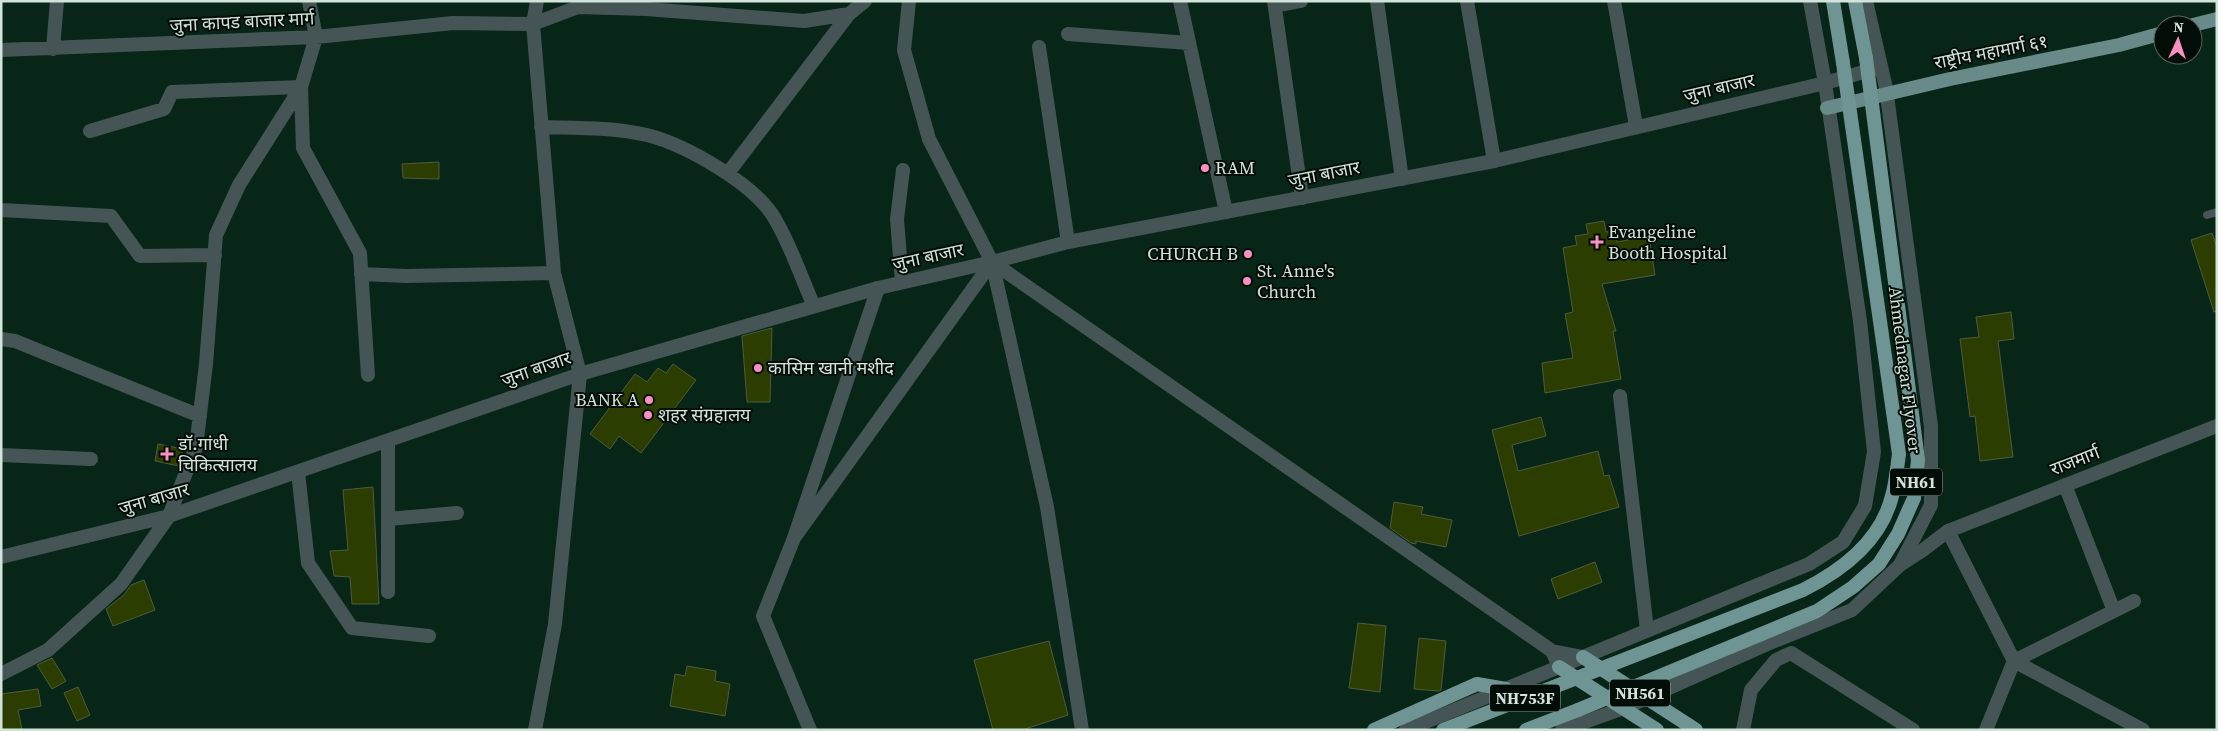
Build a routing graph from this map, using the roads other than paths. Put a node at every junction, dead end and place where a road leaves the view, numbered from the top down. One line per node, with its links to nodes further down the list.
1 (57, 1): 27 (street)
2 (309, 1): 24 (street)
3 (537, 1): 21 (street)
4 (866, 1): 18 (street, जुना कापड बाजार मार्ग)
5 (909, 1): 48 (street)
6 (1180, 1): 25 (street)
7 (1300, 1): 15 (street)
8 (1377, 1): 40 (street)
9 (1466, 1): 37 (street)
10 (1614, 1): 34 (street)
11 (1810, 1): 30 (street)
12 (1833, 1): 80 (highway, Ahmednagar Flyover / NH61, bridge)
13 (1855, 1): 92 (highway, Ahmednagar Flyover / NH61, bridge)
14 (1866, 1): 29 (street)
15 (1274, 3): 41 (street)
16 (629, 5): 17 (street, जुना कापड बाजार मार्ग); 21 (street, जुना कापड बाजार मार्ग)
17 (720, 8): 18 (street, जुना कापड बाजार मार्ग)
18 (849, 14): 39 (street)
19 (2217, 19): 20 (main road)
20 (2203, 22)
21 (533, 24): 24 (street, जुना कापड बाजार मार्ग); 35 (street)
22 (1068, 34): 25 (street)
23 (2153, 36): 32 (main road, राष्ट्रीय महामार्ग ६१)
24 (316, 37): 27 (street, जुना कापड बाजार मार्ग); 31 (street)
25 (1188, 43): 43 (street)
26 (1038, 47): 46 (street)
27 (53, 49): 28 (street, जुना कापड बाजार मार्ग)
28 (1, 50)
29 (1881, 67): 30 (street, जुना बाजार); 32 (street)
30 (1826, 83): 33 (street); 34 (street, जुना बाजार)
31 (301, 87): 36 (street); 47 (street); 50 (street)
32 (1887, 93): 33 (main road, राष्ट्रीय महामार्ग ६१); 71 (street)
33 (1828, 108): 75 (street)
34 (1636, 126): 37 (street, जुना बाजार)
35 (541, 127): 39 (street); 49 (street)
36 (90, 131)
37 (1494, 161): 40 (street, जुना बाजार)
38 (902, 170): 51 (street)
39 (728, 173): 53 (street)
40 (1402, 179): 41 (street, जुना बाजार)
41 (1302, 198): 43 (street, जुना बाजार)
42 (1, 210): 47 (street)
43 (1226, 212): 46 (street, जुना बाजार)
44 (2217, 212): 45 (lane)
45 (2207, 215)
46 (1068, 242): 48 (street, जुना बाजार)
47 (215, 255): 58 (street)
48 (992, 262): 51 (street, जुना बाजार); 69 (street); 77 (street); 88 (street)
49 (554, 273): 50 (street); 55 (street)
50 (361, 274): 56 (street)
51 (902, 282): 52 (street, जुना बाजार)
52 (878, 288): 53 (street, जुना बाजार); 69 (street)
53 (814, 306): 55 (street, जुना बाजार)
54 (1, 340): 58 (street)
55 (580, 374): 60 (street, जुना बाजार); 86 (street)
56 (368, 375)
57 (1620, 396): 75 (street)
58 (200, 416): 66 (street)
59 (2217, 426): 64 (street, राजमार्ग)
60 (388, 441): 63 (street, जुना बाजार); 67 (street)
61 (1, 455): 62 (street)
62 (91, 459)
63 (298, 472): 66 (street, जुना बाजार); 76 (street)
64 (2065, 485): 68 (street, राजमार्ग); 74 (street)
65 (457, 513): 67 (street)
66 (169, 516): 70 (street, जुना बाजार); 82 (street)
67 (388, 519): 72 (street)
68 (1948, 531): 71 (street, राजमार्ग); 79 (street)
69 (794, 538): 87 (street)
70 (1, 557)
71 (1900, 565): 84 (street)
72 (388, 592)
73 (2134, 601): 74 (street)
74 (2114, 611): 79 (street)
75 (1646, 630): 78 (street)
76 (428, 636)
77 (1552, 651): 78 (street, NH561); 81 (street)
78 (1583, 657): 81 (street); 84 (highway, NH561)
79 (2014, 661): 98 (street); 99 (street)
80 (1607, 666): 91 (highway, Ahmednagar Flyover / NH753F, bridge)
81 (1559, 667): 83 (street); 85 (highway)
82 (1, 674)
83 (1506, 689): 89 (highway); 90 (street)
84 (1648, 697): 85 (street); 95 (highway, NH561)
85 (1624, 708): 93 (street); 94 (highway)
86 (535, 730)
87 (810, 730)
88 (1082, 730)
89 (1374, 730)
90 (1406, 730)
91 (1442, 730)
92 (1526, 730)
93 (1562, 730)
94 (1657, 730)
95 (1696, 730)
96 (1743, 730): 97 (street)
97 (1914, 730)
98 (1986, 730)
99 (2143, 730)

